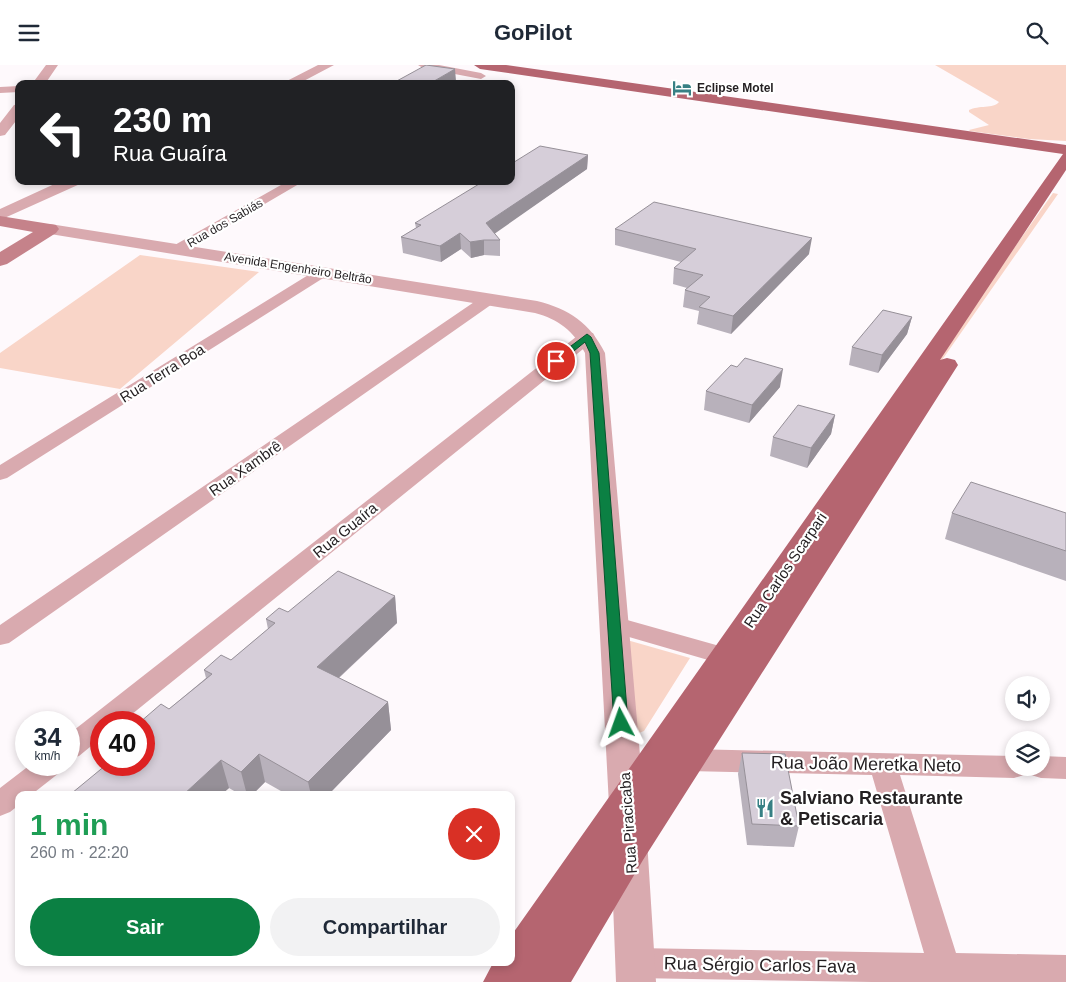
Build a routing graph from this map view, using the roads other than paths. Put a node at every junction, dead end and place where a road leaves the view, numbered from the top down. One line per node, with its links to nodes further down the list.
1 (52, 65): 5 (street)
2 (328, 65): 6 (street)
3 (423, 65): 4 (street)
4 (480, 70): 7 (street); 12 (main road)
5 (41, 80)
6 (296, 80)
7 (471, 80)
8 (15, 89): 9 (street)
9 (0, 90)
10 (15, 113): 11 (street)
11 (0, 132)
12 (1064, 151): 15 (main road, Rua Carlos Scarpari)
13 (65, 185): 16 (street)
14 (291, 185): 19 (street, Rua dos Sabiás)
15 (1057, 187): 27 (main road, Rua Carlos Scarpari)
16 (0, 215)
17 (0, 221): 18 (main road, Avenida Engenheiro Beltrão)
18 (50, 229): 19 (street, Avenida Engenheiro Beltrão); 20 (main road)
19 (178, 249): 21 (street, Avenida Engenheiro Beltrão)
20 (0, 260)
21 (323, 272): 22 (street, Avenida Engenheiro Beltrão); 24 (street, Rua Terra Boa)
22 (489, 299): 23 (street, Avenida Engenheiro Beltrão); 26 (street, Rua Xambrê)
23 (587, 337): 25 (street, Rua Piracicaba); 28 (street, Rua Guaíra)
24 (0, 474)
25 (613, 624): 27 (street); 39 (street, Rua Piracicaba)
26 (0, 637)
27 (739, 660): 31 (main road, Rua Carlos Scarpari); 39 (main road, Rua Carlos Scarpari)
28 (117, 711)
29 (90, 732): 30 (street, Rua Guaíra)
30 (80, 740)
31 (688, 760): 32 (street, Rua João Meretka Neto); 41 (main road, Rua Carlos Scarpari)
32 (883, 764): 33 (street, Rua João Meretka Neto); 46 (street)
33 (1005, 767)
34 (1050, 767): 35 (street)
35 (1066, 768)
36 (35, 776): 37 (street)
37 (16, 791)
38 (15, 792): 40 (street)
39 (627, 802): 41 (street, Rua Piracicaba); 42 (main road, Rua Carlos Scarpari)
40 (0, 804)
41 (630, 849): 45 (street, Rua Piracicaba); 48 (main road, Rua Carlos Scarpari)
42 (515, 966)
43 (515, 966): 47 (main road, Rua Carlos Scarpari)
44 (1066, 970): 46 (street, Rua Sérgio Carlos Fava)
45 (635, 973): 46 (street, Rua Sérgio Carlos Fava)
46 (947, 975)
47 (504, 982)
48 (548, 982)

